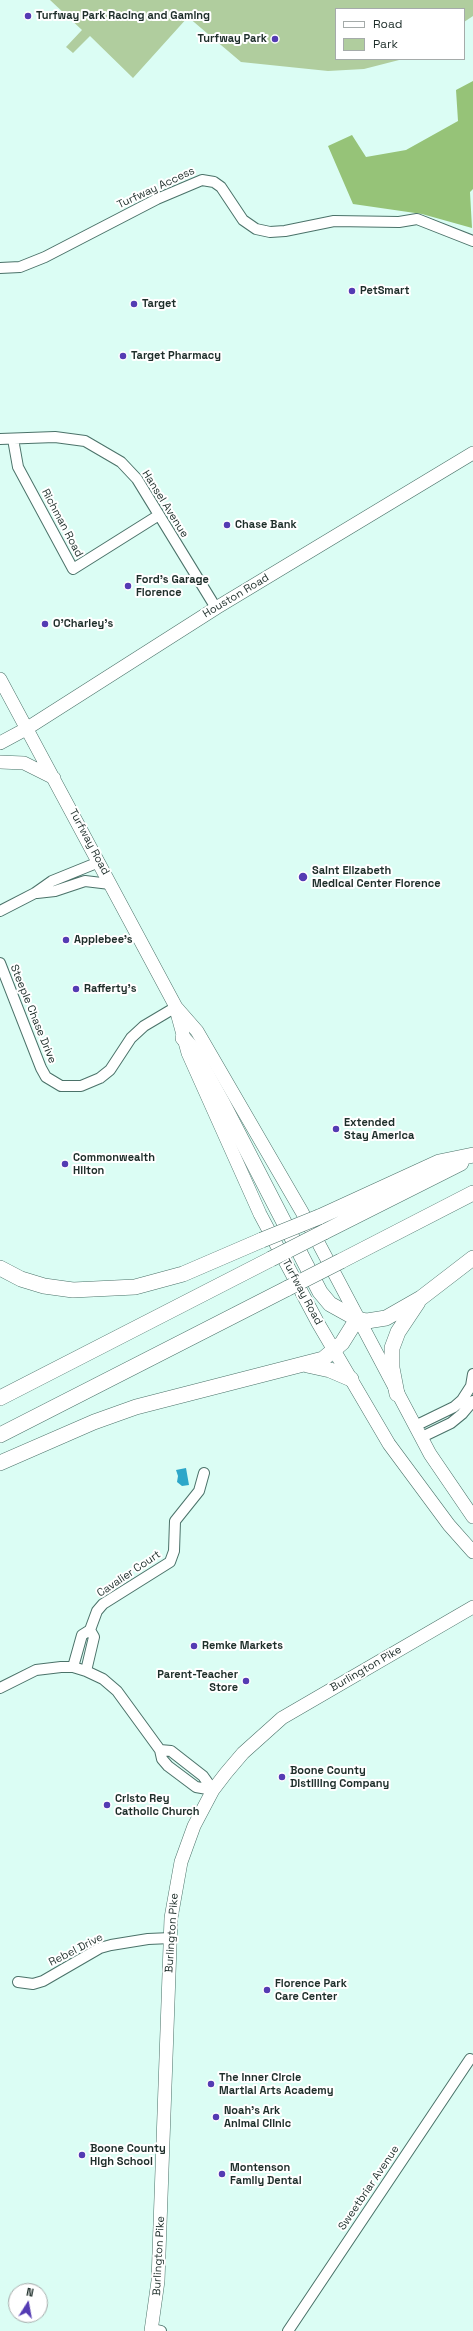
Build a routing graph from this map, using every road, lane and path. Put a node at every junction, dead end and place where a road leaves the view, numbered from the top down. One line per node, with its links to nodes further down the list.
1 (473, 241): 2 (street, Turfway Access)
2 (0, 268)
3 (0, 439): 4 (street, Hansel Avenue)
4 (13, 439): 6 (street, Hansel Avenue); 6 (street, Richman Road)
5 (473, 453): 7 (main road, Houston Road)
6 (159, 515): 7 (street, Hansel Avenue)
7 (216, 608): 9 (main road, Houston Road)
8 (0, 679): 9 (main road, Turfway Road)
9 (26, 729): 10 (main road, Houston Road); 12 (main road, Turfway Road)
10 (0, 742)
11 (0, 762): 12 (main road)
12 (54, 778): 13 (main road, Turfway Road)
13 (99, 862): 14 (main road, Turfway Road); 15 (street)
14 (110, 884): 15 (street); 18 (main road, Turfway Road)
15 (35, 893): 16 (street)
16 (0, 911)
17 (0, 963): 18 (street, Steeple Chase Drive)
18 (176, 1007): 19 (main road, Turfway Road); 25 (main road, Turfway Road)
19 (183, 1038): 25 (highway); 26 (main road, Turfway Road)
20 (473, 1156): 23 (highway, bridge); 31 (highway, bridge)
21 (473, 1193): 34 (highway, bridge)
22 (473, 1258): 24 (highway)
23 (0, 1268)
24 (421, 1298): 25 (highway); 30 (highway)
25 (357, 1319): 26 (highway); 30 (main road, Turfway Road)
26 (335, 1351): 27 (highway); 29 (main road, Turfway Road)
27 (304, 1364): 29 (highway); 35 (highway)
28 (473, 1374): 33 (street)
29 (351, 1379): 38 (main road, Turfway Road)
30 (397, 1394): 33 (main road, Turfway Road)
31 (0, 1398)
32 (473, 1401): 33 (street)
33 (418, 1432): 37 (main road, Turfway Road)
34 (0, 1435)
35 (0, 1463)
36 (204, 1473): 40 (street, Cavalier Court)
37 (473, 1517)
38 (473, 1552)
39 (473, 1607): 44 (main road, Burlington Pike)
40 (90, 1630): 41 (street, Cavalier Court); 42 (street, Cavalier Court)
41 (73, 1667): 42 (street); 43 (street)
42 (86, 1671): 44 (street)
43 (0, 1688)
44 (213, 1790): 45 (main road, Burlington Pike)
45 (171, 1938): 46 (street, Rebel Drive); 48 (main road, Burlington Pike)
46 (18, 1982)
47 (470, 2059): 49 (street, Sweetbriar Avenue)
48 (155, 2330)
49 (288, 2331)

